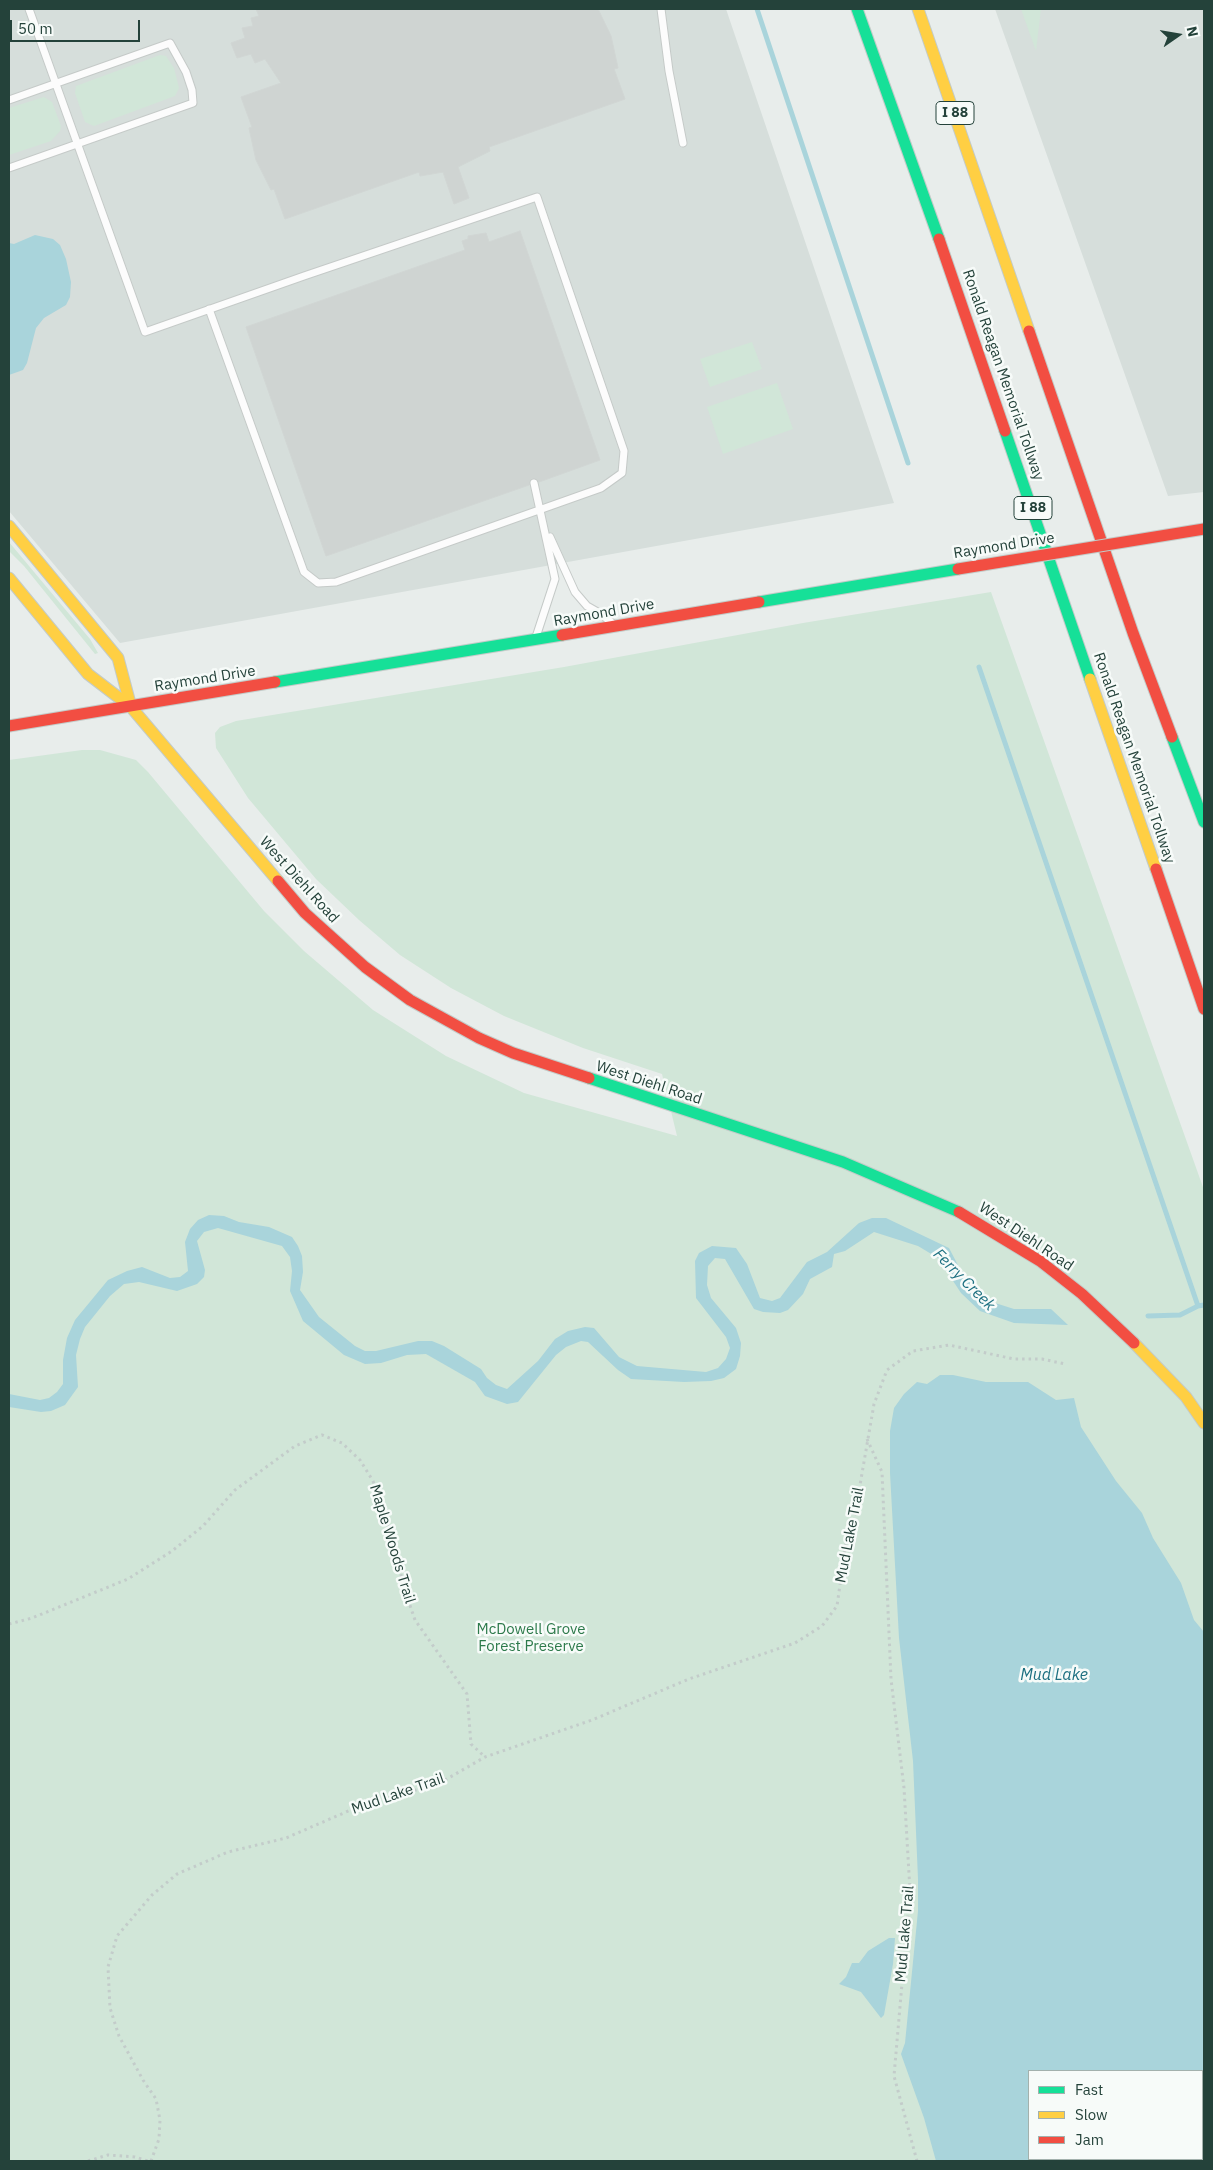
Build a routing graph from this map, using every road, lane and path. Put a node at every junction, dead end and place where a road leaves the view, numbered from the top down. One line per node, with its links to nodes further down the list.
1 (29, 9): 5 (lane)
2 (661, 9): 7 (lane)
3 (857, 9): 22 (main road, Ronald Reagan Memorial Tollway / I 88)
4 (918, 9): 21 (main road, I 88)
5 (56, 84): 6 (lane); 8 (lane); 8 (lane)
6 (9, 100)
7 (683, 143)
8 (78, 145): 9 (lane); 10 (lane)
9 (9, 168)
10 (209, 309): 12 (lane); 12 (lane)
11 (534, 484): 12 (lane)
12 (541, 509): 13 (lane)
13 (544, 523): 17 (lane); 18 (lane)
14 (9, 526): 19 (main road, West Diehl Road)
15 (1204, 529): 17 (main road, Raymond Drive, bridge)
16 (9, 578): 19 (main road, West Diehl Road)
17 (615, 626): 18 (main road, Raymond Drive)
18 (535, 640): 19 (main road, Raymond Drive)
19 (132, 707): 20 (main road, Raymond Drive); 24 (main road, West Diehl Road)
20 (9, 726)
21 (1204, 822)
22 (1204, 1008)
23 (1065, 1364): 25 (path, Mud Lake Trail)
24 (1204, 1422)
25 (867, 1438): 27 (path, Mud Lake Trail); 30 (path, Mud Lake Trail)
26 (9, 1624): 27 (path, Maple Woods Trail)
27 (485, 1757): 29 (path, Mud Lake Trail)
28 (88, 2161): 29 (path)
29 (150, 2161)
30 (917, 2161)

